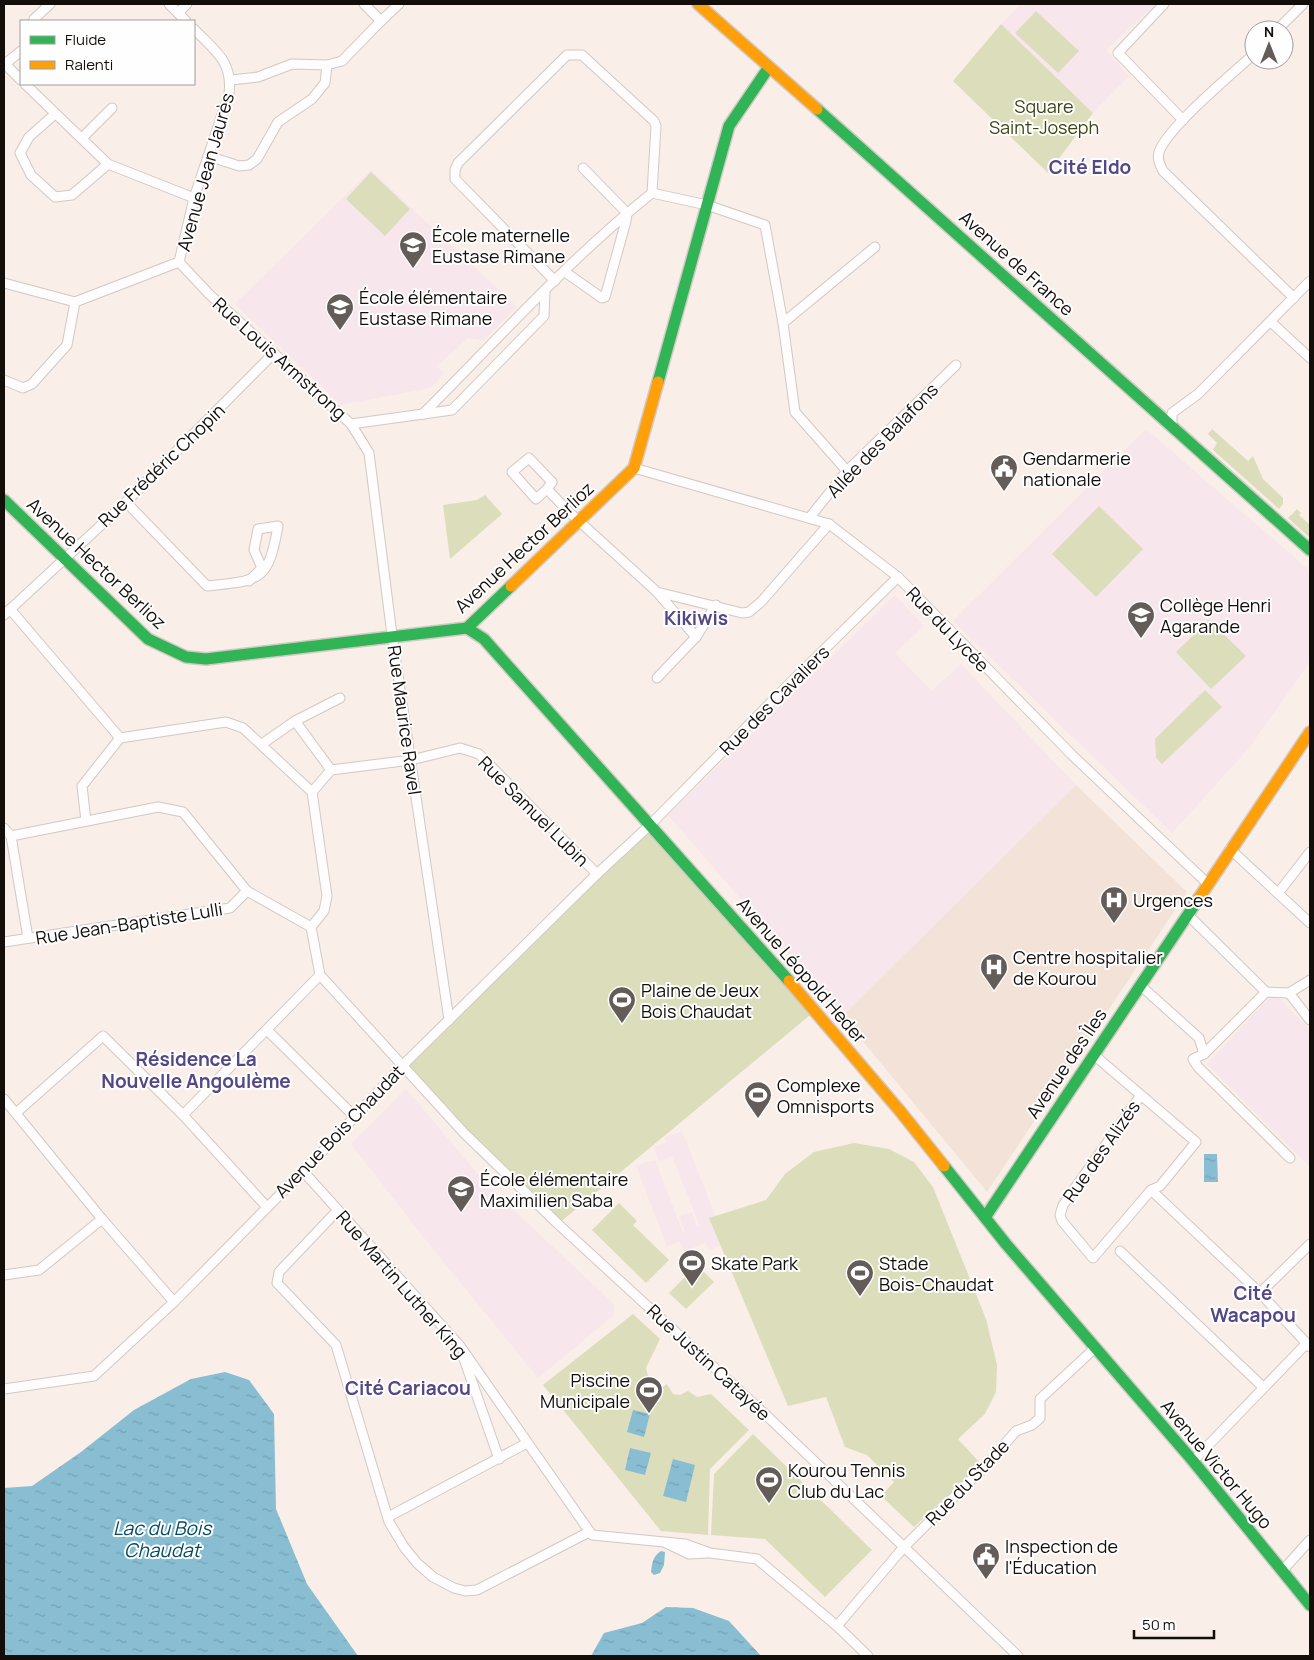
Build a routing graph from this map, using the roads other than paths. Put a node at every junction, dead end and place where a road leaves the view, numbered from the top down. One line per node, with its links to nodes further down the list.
1 (50, 4): 10 (street)
2 (169, 4): 9 (street)
3 (187, 4): 9 (street)
4 (364, 4): 13 (street)
5 (399, 4): 13 (street)
6 (698, 4): 19 (street, Avenue de France)
7 (1164, 4): 25 (street)
8 (1303, 4): 12 (street)
9 (178, 13): 11 (street)
10 (35, 20)
11 (185, 20)
12 (1287, 20)
13 (381, 21): 18 (street)
14 (195, 30): 21 (street, Avenue Jean Jaurès)
15 (20, 52): 17 (street)
16 (1244, 63): 25 (street)
17 (5, 64): 20 (street)
18 (328, 65): 21 (street); 27 (street)
19 (769, 67): 32 (street); 51 (street, Avenue de France)
20 (20, 79)
21 (231, 80): 27 (street, Avenue Jean Jaurès)
22 (25, 85): 24 (street)
23 (112, 108): 26 (street)
24 (55, 114): 26 (street); 28 (street)
25 (1183, 120): 41 (street)
26 (82, 138): 28 (street)
27 (208, 156): 31 (street, Avenue Jean Jaurès)
28 (108, 164): 31 (street)
29 (583, 168): 33 (street)
30 (652, 193): 32 (street); 33 (street); 37 (street)
31 (194, 198): 35 (street, Avenue Jean Jaurès)
32 (707, 205): 44 (street); 54 (street)
33 (627, 213): 36 (street); 36 (street)
34 (875, 247): 44 (street)
35 (179, 262): 42 (street, Avenue Jean Jaurès); 45 (street, Rue Louis Armstrong)
36 (565, 272): 37 (street)
37 (556, 281): 40 (street)
38 (1310, 281): 41 (street)
39 (4, 283): 42 (street)
40 (546, 291): 50 (street); 50 (street, Rue Louis Armstrong)
41 (1294, 298): 43 (street)
42 (75, 302): 48 (street)
43 (1271, 322): 46 (street); 49 (street)
44 (783, 323): 55 (street)
45 (274, 353): 52 (street, Rue Louis Armstrong); 58 (street, Rue Frédéric Chopin)
46 (1310, 358)
47 (956, 365): 55 (street, Allée des Balafons)
48 (4, 380)
49 (1172, 413): 51 (street); 53 (street)
50 (423, 414): 52 (street, Rue Louis Armstrong)
51 (1159, 415): 53 (street, Avenue de France)
52 (351, 424): 70 (street, Rue Maurice Ravel)
53 (1172, 427): 62 (street, Avenue de France)
54 (634, 468): 59 (street, Rue du Lycée); 60 (street, Avenue Hector Berlioz)
55 (847, 472): 59 (street, Allée des Balafons)
56 (547, 489): 56 (street); 60 (street)
57 (4, 500): 63 (street, Avenue Hector Berlioz)
58 (126, 502): 63 (street, Rue Frédéric Chopin); 65 (street)
59 (810, 517): 61 (street, Rue du Lycée)
60 (578, 521): 66 (street); 69 (street, Avenue Hector Berlioz)
61 (829, 524): 64 (street, Rue du Lycée); 67 (street)
62 (1310, 550)
63 (64, 557): 68 (street, Rue Frédéric Chopin); 70 (street, Avenue Hector Berlioz)
64 (898, 577): 82 (street, Rue des Cavaliers); 88 (street, Rue du Lycée)
65 (249, 581): 65 (street)
66 (657, 592): 67 (street); 71 (street)
67 (716, 605): 71 (street)
68 (7, 612): 76 (street)
69 (467, 628): 70 (street, Avenue Hector Berlioz); 82 (street, Avenue Léopold Heder)
70 (392, 635): 78 (street, Rue Maurice Ravel)
71 (696, 637): 72 (street)
72 (657, 678)
73 (340, 698): 74 (street)
74 (295, 721): 77 (street); 79 (street)
75 (1310, 732): 85 (street, Avenue des Îles)
76 (120, 738): 77 (street); 81 (street)
77 (262, 744): 80 (street)
78 (411, 760): 79 (street, Rue Samuel Lubin); 87 (street, Rue Samuel Lubin); 101 (street, Rue Maurice Ravel)
79 (331, 770): 80 (street)
80 (312, 792): 93 (street)
81 (86, 821): 84 (street); 89 (street)
82 (651, 824): 87 (street, Avenue Bois Chaudat); 117 (street, Avenue Léopold Heder)
83 (4, 828): 84 (street)
84 (11, 836): 94 (street)
85 (1230, 849): 88 (street, Avenue des Îles); 90 (street)
86 (1310, 852): 90 (street)
87 (597, 874): 101 (street, Avenue Bois Chaudat)
88 (1207, 883): 91 (street, Avenue des Îles)
89 (247, 891): 93 (street); 94 (street, Rue Jean-Baptiste Lulli)
90 (1279, 892): 92 (street)
91 (1187, 914): 98 (street, Avenue des Îles); 99 (street)
92 (1310, 923)
93 (311, 927): 96 (street)
94 (28, 938): 95 (street, Rue Jean-Baptiste Lulli)
95 (4, 942)
96 (320, 975): 103 (street); 106 (street, Rue Justin Catayée)
97 (1310, 980): 100 (street)
98 (1140, 985): 104 (street); 105 (street, Avenue des Îles)
99 (1266, 992): 100 (street); 104 (street)
100 (1289, 994): 102 (street)
101 (449, 1020): 106 (street, Avenue Bois Chaudat)
102 (1310, 1020)
103 (267, 1030): 110 (street); 111 (street)
104 (1204, 1054): 112 (street)
105 (1094, 1055): 107 (street, Rue des Alizés); 117 (street, Avenue des Îles)
106 (402, 1066): 111 (street, Avenue Bois Chaudat); 135 (street, Rue Justin Catayée)
107 (1141, 1095): 114 (street); 114 (street, Rue des Alizés)
108 (4, 1098): 109 (street)
109 (16, 1113): 110 (street); 118 (street)
110 (183, 1115): 115 (street)
111 (354, 1116): 113 (street, Avenue Bois Chaudat)
112 (1290, 1158)
113 (303, 1171): 115 (street, Avenue Bois Chaudat); 116 (street, Rue Martin Luther King)
114 (1151, 1190): 122 (street)
115 (266, 1206): 123 (street, Avenue Bois Chaudat)
116 (337, 1210): 124 (street, Rue Martin Luther King); 132 (street)
117 (986, 1216): 126 (street, Avenue Léopold Heder)
118 (102, 1219): 121 (street); 123 (street)
119 (1310, 1244): 122 (street)
120 (1120, 1251): 127 (street)
121 (4, 1275)
122 (1260, 1293): 125 (street)
123 (174, 1302): 128 (street, Avenue Bois Chaudat)
124 (460, 1346): 129 (street, Rue Martin Luther King); 130 (street)
125 (1308, 1346): 127 (street)
126 (1095, 1348): 131 (street, Avenue Victor Hugo); 135 (street, Rue du Stade)
127 (1263, 1387): 131 (street)
128 (4, 1388)
129 (526, 1443): 130 (street); 133 (street, Rue Martin Luther King)
130 (499, 1459): 132 (street)
131 (1193, 1461): 136 (street, Avenue Victor Hugo)
132 (388, 1517): 133 (street)
133 (589, 1532): 138 (street)
134 (1310, 1540): 136 (street)
135 (903, 1548): 138 (street, Rue du Stade); 140 (street, Rue Justin Catayée)
136 (1282, 1571): 137 (street, Avenue Victor Hugo)
137 (1310, 1605)
138 (838, 1626): 139 (street)
139 (868, 1656)
140 (1018, 1656)

